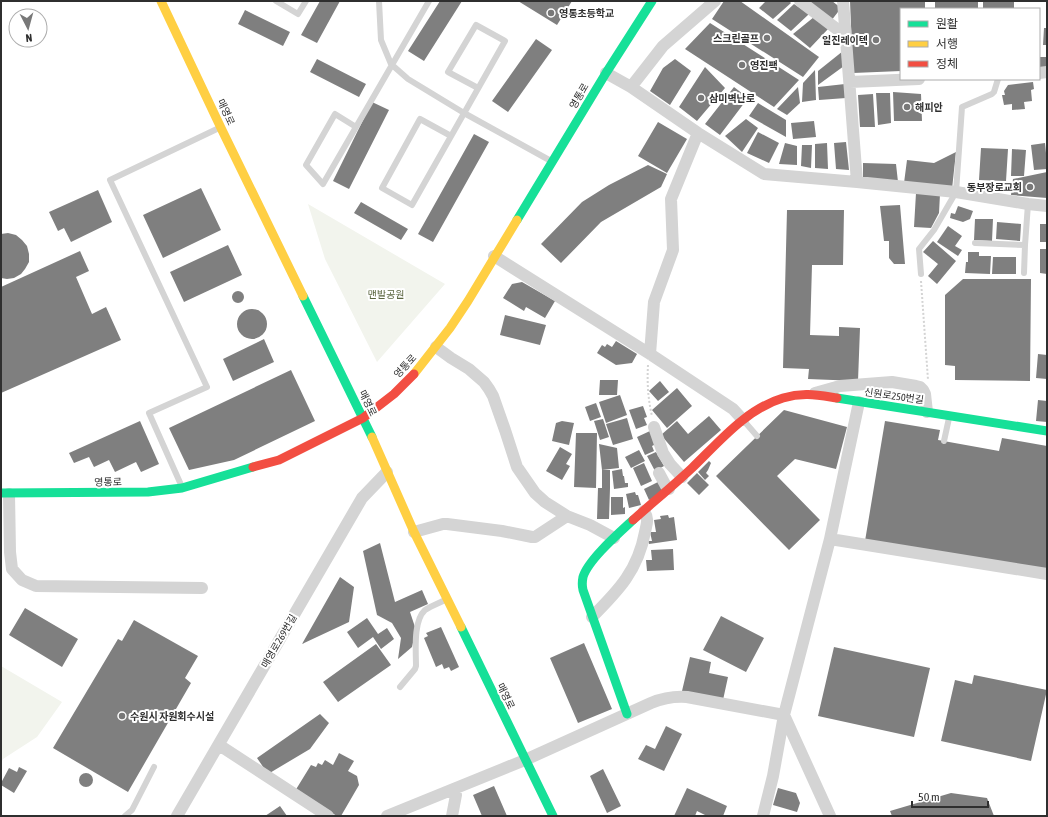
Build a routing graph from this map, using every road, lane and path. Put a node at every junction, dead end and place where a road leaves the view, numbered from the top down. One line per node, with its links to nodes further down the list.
1 (161, 1): 20 (street, 매영로)
2 (276, 1): 3 (lane)
3 (306, 1)
4 (379, 1): 11 (lane)
5 (429, 1): 11 (lane)
6 (652, 1): 12 (street, 영통로)
7 (715, 1): 16 (street)
8 (800, 1): 10 (street)
9 (843, 1): 10 (street)
10 (846, 36): 15 (street)
11 (391, 64): 18 (lane); 19 (lane)
12 (606, 72): 16 (street); 23 (street, 영통로)
13 (900, 80): 15 (street)
14 (998, 80): 25 (lane)
15 (850, 82): 24 (street)
16 (631, 87): 21 (street)
17 (478, 88): 17 (lane); 18 (lane)
18 (464, 113): 22 (lane); 23 (lane)
19 (356, 127): 19 (lane)
20 (221, 128): 40 (street, 매영로); 49 (lane)
21 (698, 133): 24 (street); 34 (street)
22 (451, 136): 22 (lane)
23 (552, 161): 30 (street, 영통로)
24 (857, 182): 25 (street)
25 (956, 192): 26 (street); 32 (lane)
26 (1028, 204): 27 (street); 29 (lane)
27 (1047, 206)
28 (975, 243): 29 (lane)
29 (1025, 245): 31 (lane)
30 (494, 256): 33 (street, 영통로); 34 (street)
31 (1024, 273)
32 (921, 274): 35 (path)
33 (436, 347): 40 (street, 영통로); 53 (street)
34 (650, 354): 41 (street); 42 (path)
35 (923, 390): 36 (street); 38 (street)
36 (811, 394): 37 (street, 신원로250번길); 41 (street, 신원로250번길)
37 (859, 402): 38 (street, 신원로250번길); 56 (street)
38 (927, 412): 39 (street, 신원로250번길)
39 (949, 416): 43 (street, 신원로250번길); 45 (lane)
40 (363, 418): 46 (street, 매영로); 49 (street, 영통로)
41 (743, 420): 44 (lane); 48 (street, 신원로250번길)
42 (654, 427): 48 (street)
43 (1047, 431)
44 (757, 436)
45 (944, 442)
46 (387, 472): 54 (street, 매영로); 64 (street, 매영로269번길)
47 (659, 473): 50 (street)
48 (682, 477): 50 (street, 신원로250번길)
49 (182, 488): 51 (street, 영통로)
50 (669, 489): 52 (street, 신원로250번길)
51 (5, 494): 58 (street)
52 (644, 511): 55 (street, 신원로250번길); 60 (street)
53 (567, 516): 54 (street); 55 (street)
54 (414, 532): 59 (street, 매영로)
55 (614, 538): 60 (street, 신원로250번길)
56 (830, 539): 57 (street); 63 (street)
57 (1047, 574)
58 (202, 588)
59 (447, 599): 61 (lane); 65 (street, 매영로)
60 (592, 617): 62 (street, 신원로250번길)
61 (400, 687)
62 (627, 714): 63 (street); 65 (street)
63 (784, 716): 74 (street); 75 (street)
64 (219, 745): 69 (street, 매영로269번길); 70 (street)
65 (526, 760): 67 (street); 73 (street, 매영로)
66 (154, 768): 68 (lane)
67 (454, 789): 71 (street); 72 (street)
68 (125, 816)
69 (177, 816)
70 (328, 816)
71 (387, 816)
72 (452, 816)
73 (553, 816)
74 (763, 816)
75 (830, 816)

